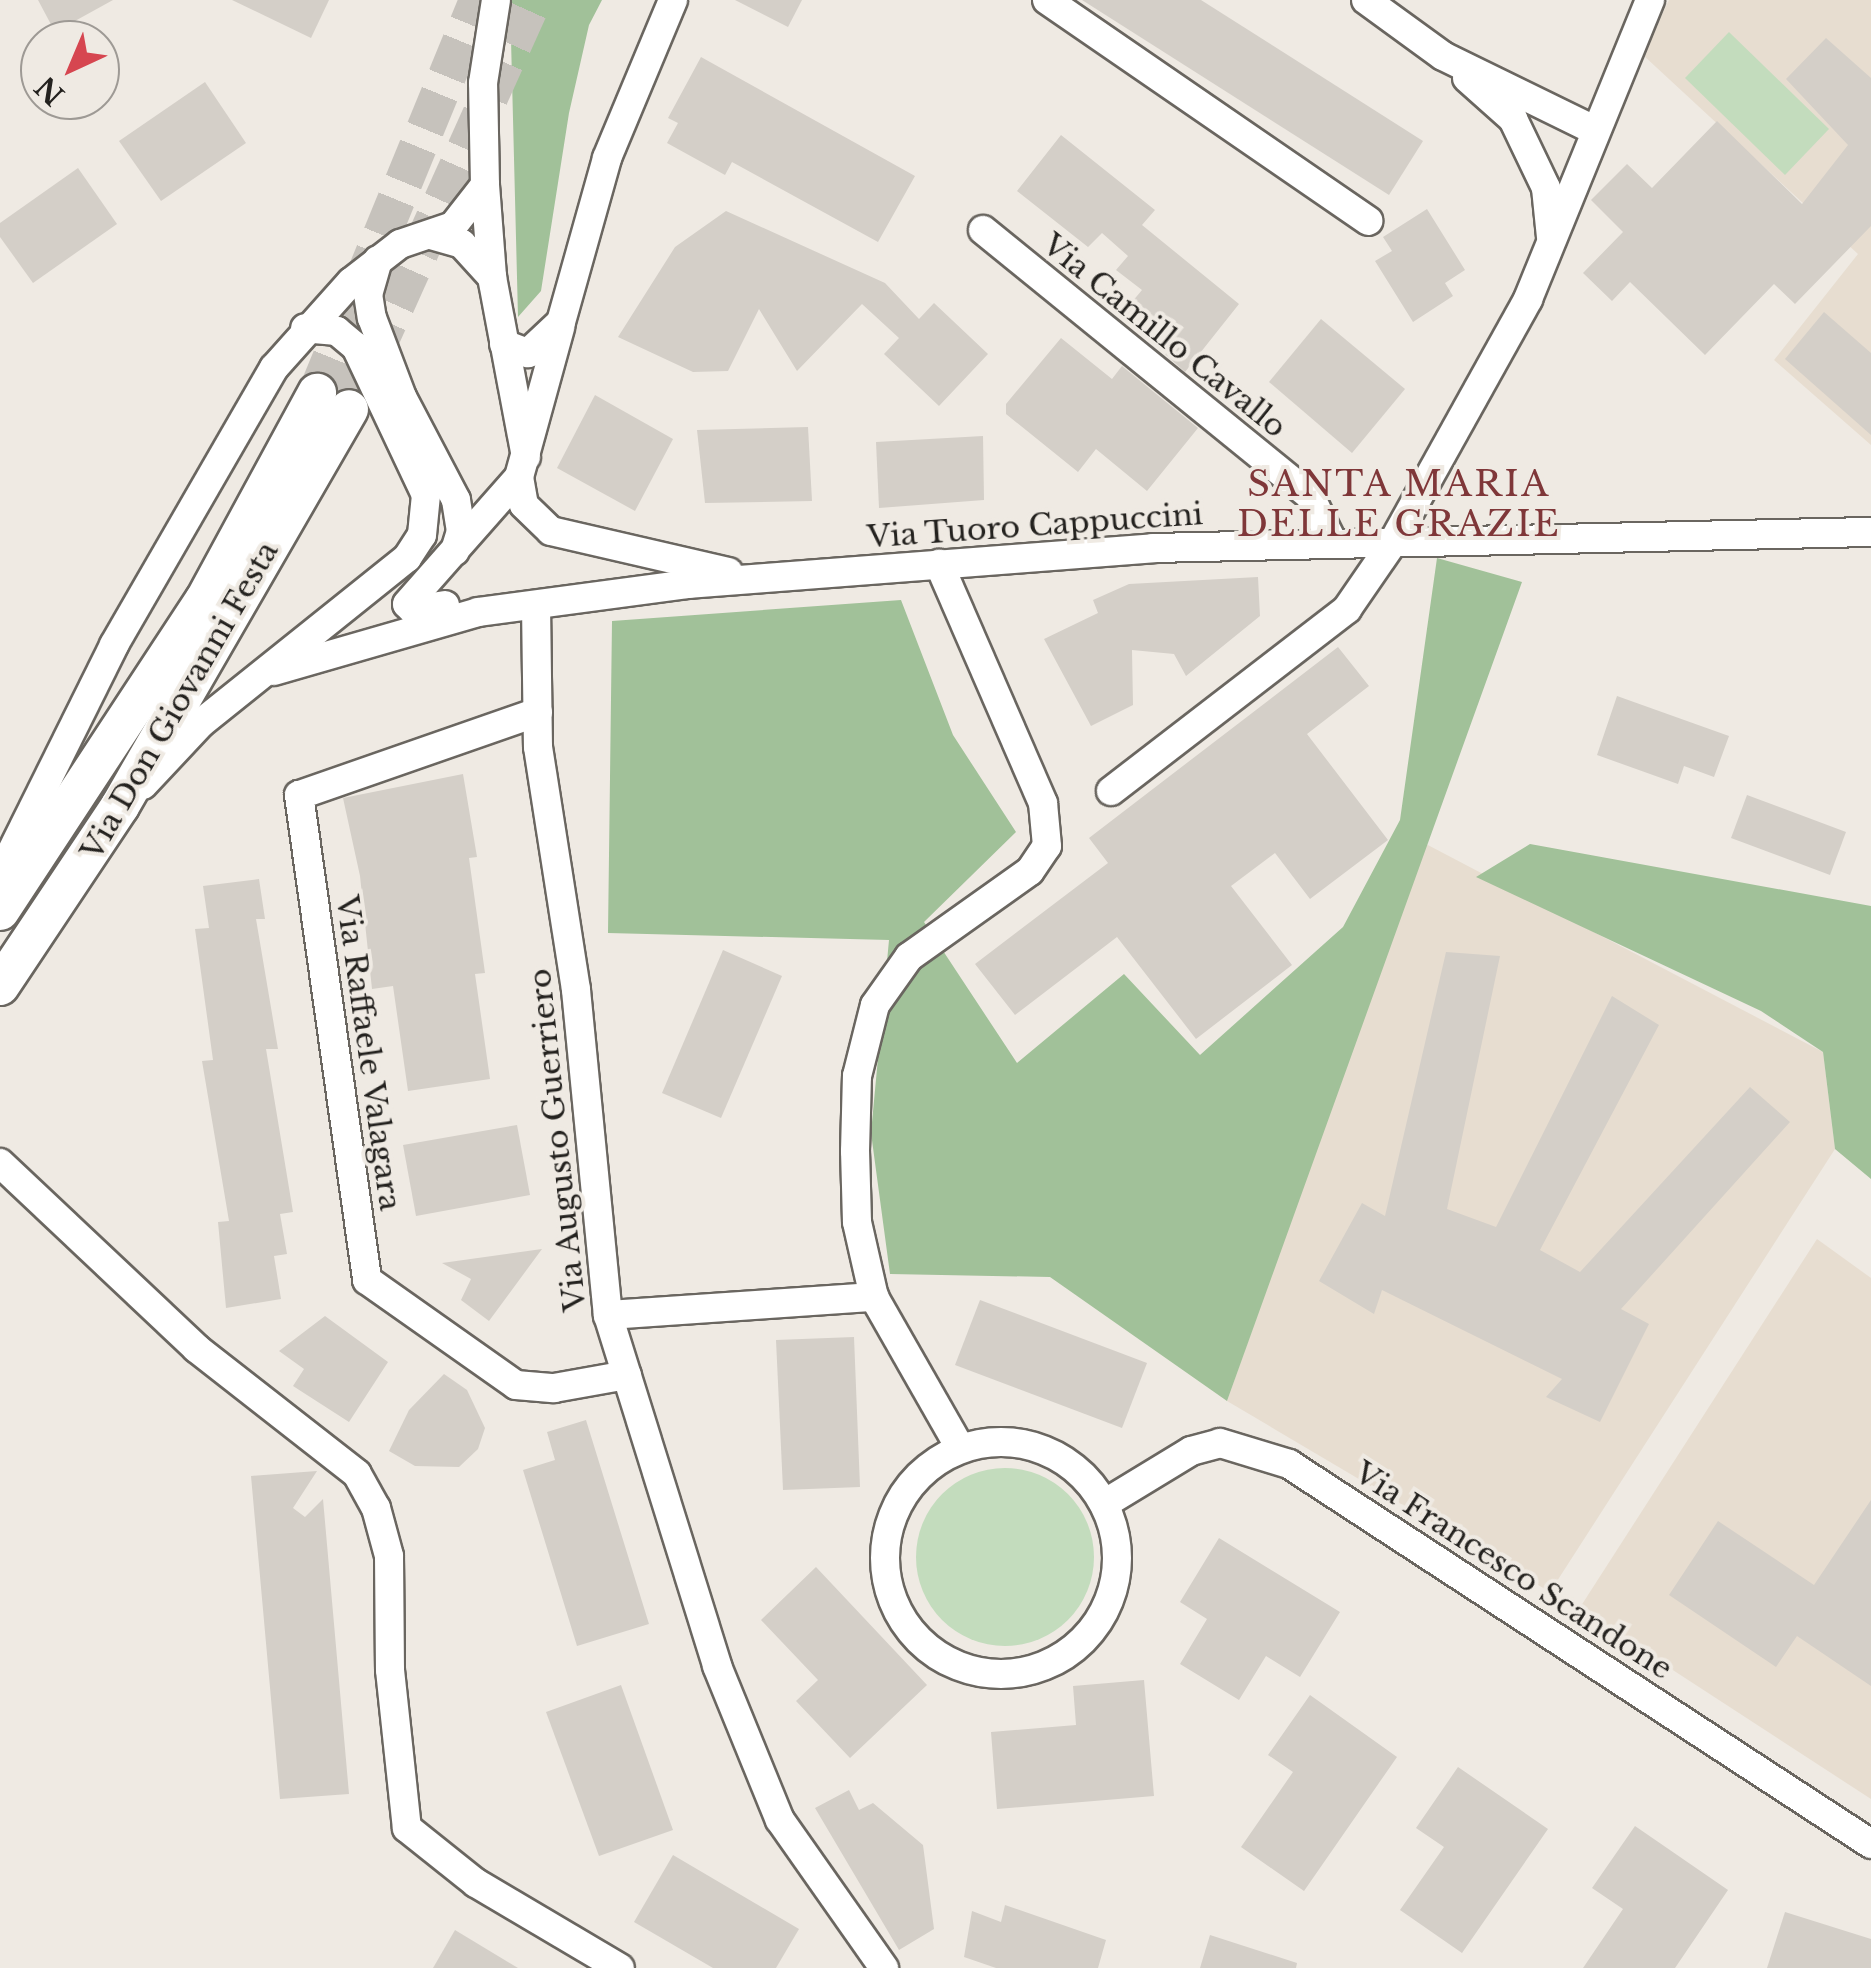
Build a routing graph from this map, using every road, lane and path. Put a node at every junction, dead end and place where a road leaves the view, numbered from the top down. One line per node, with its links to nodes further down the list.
1 (496, 0): 8 (street)
2 (673, 0): 15 (street)
3 (1366, 0): 6 (street)
4 (1650, 0): 7 (street)
5 (1046, 1): 9 (street)
6 (1442, 56): 7 (street); 12 (street)
7 (1594, 130): 12 (street)
8 (485, 184): 11 (street); 14 (street)
9 (1368, 221)
10 (982, 230): 21 (street, Via Camillo Cavallo)
11 (431, 235): 13 (street); 14 (street)
12 (1552, 244): 20 (street)
13 (379, 258): 16 (street); 22 (street)
14 (492, 276): 17 (street)
15 (562, 322): 17 (street); 18 (street)
16 (305, 328): 27 (street); 31 (street)
17 (504, 344): 18 (street)
18 (522, 467): 22 (street); 24 (street)
19 (1871, 532): 20 (street, Via Tuoro Cappuccini)
20 (1393, 542): 21 (street, Via Tuoro Cappuccini); 29 (street)
21 (1333, 543): 23 (street, Via Tuoro Cappuccini)
22 (455, 551): 26 (street)
23 (939, 564): 24 (street, Via Tuoro Cappuccini); 35 (street)
24 (762, 578): 25 (street, Via Tuoro Cappuccini)
25 (536, 606): 26 (street, Via Tuoro Cappuccini); 28 (street, Via Augusto Guerriero)
26 (478, 612): 27 (street, Via Tuoro Cappuccini)
27 (274, 671): 30 (street)
28 (538, 712): 36 (street, Via Augusto Guerriero); 37 (street, Via Raffaele Valagara)
29 (1112, 791)
30 (120, 806): 32 (main road, Via Don Giovanni Festa); 33 (main road, Via Don Giovanni Festa)
31 (0, 875)
32 (0, 910)
33 (0, 986)
34 (0, 1163): 41 (street)
35 (874, 1296): 36 (street); 38 (street)
36 (608, 1315): 37 (street, Via Augusto Guerriero)
37 (627, 1375): 42 (street, Via Augusto Guerriero)
38 (960, 1448): 39 (street); 39 (street)
39 (1104, 1504): 40 (street, Via Francesco Scandone)
40 (1871, 1844)
41 (620, 1968)
42 (884, 1968)

